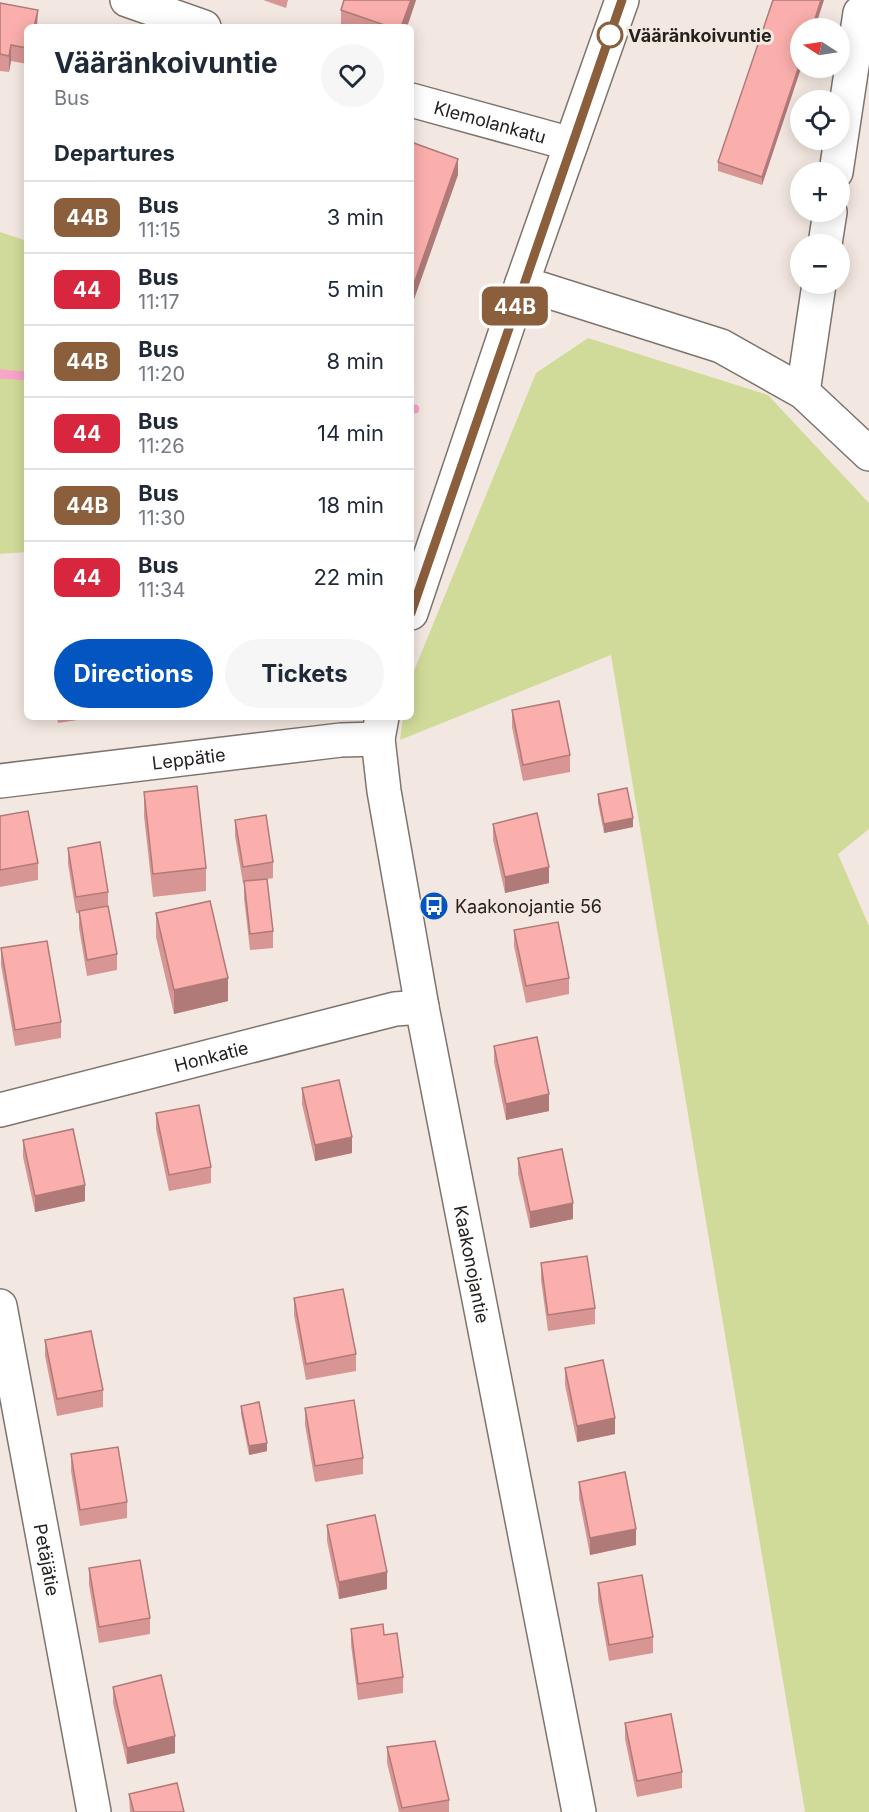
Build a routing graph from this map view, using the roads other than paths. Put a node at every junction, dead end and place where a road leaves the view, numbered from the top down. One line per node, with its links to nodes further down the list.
1 (127, 0): 4 (street)
2 (622, 0): 6 (street)
3 (860, 13): 7 (street)
4 (195, 24)
5 (414, 101): 6 (street, Klemolankatu)
6 (571, 144): 8 (street)
7 (838, 162)
8 (522, 283): 10 (street); 12 (street)
9 (818, 294): 10 (street)
10 (803, 392): 11 (street)
11 (869, 454)
12 (414, 604)
13 (380, 728): 14 (street, Leppätie); 15 (street, Kaakonojantie)
14 (0, 781)
15 (423, 1006): 16 (street, Honkatie); 19 (street, Kaakonojantie)
16 (0, 1110)
17 (0, 1306): 18 (street, Petäjätie)
18 (94, 1812)
19 (579, 1812)

